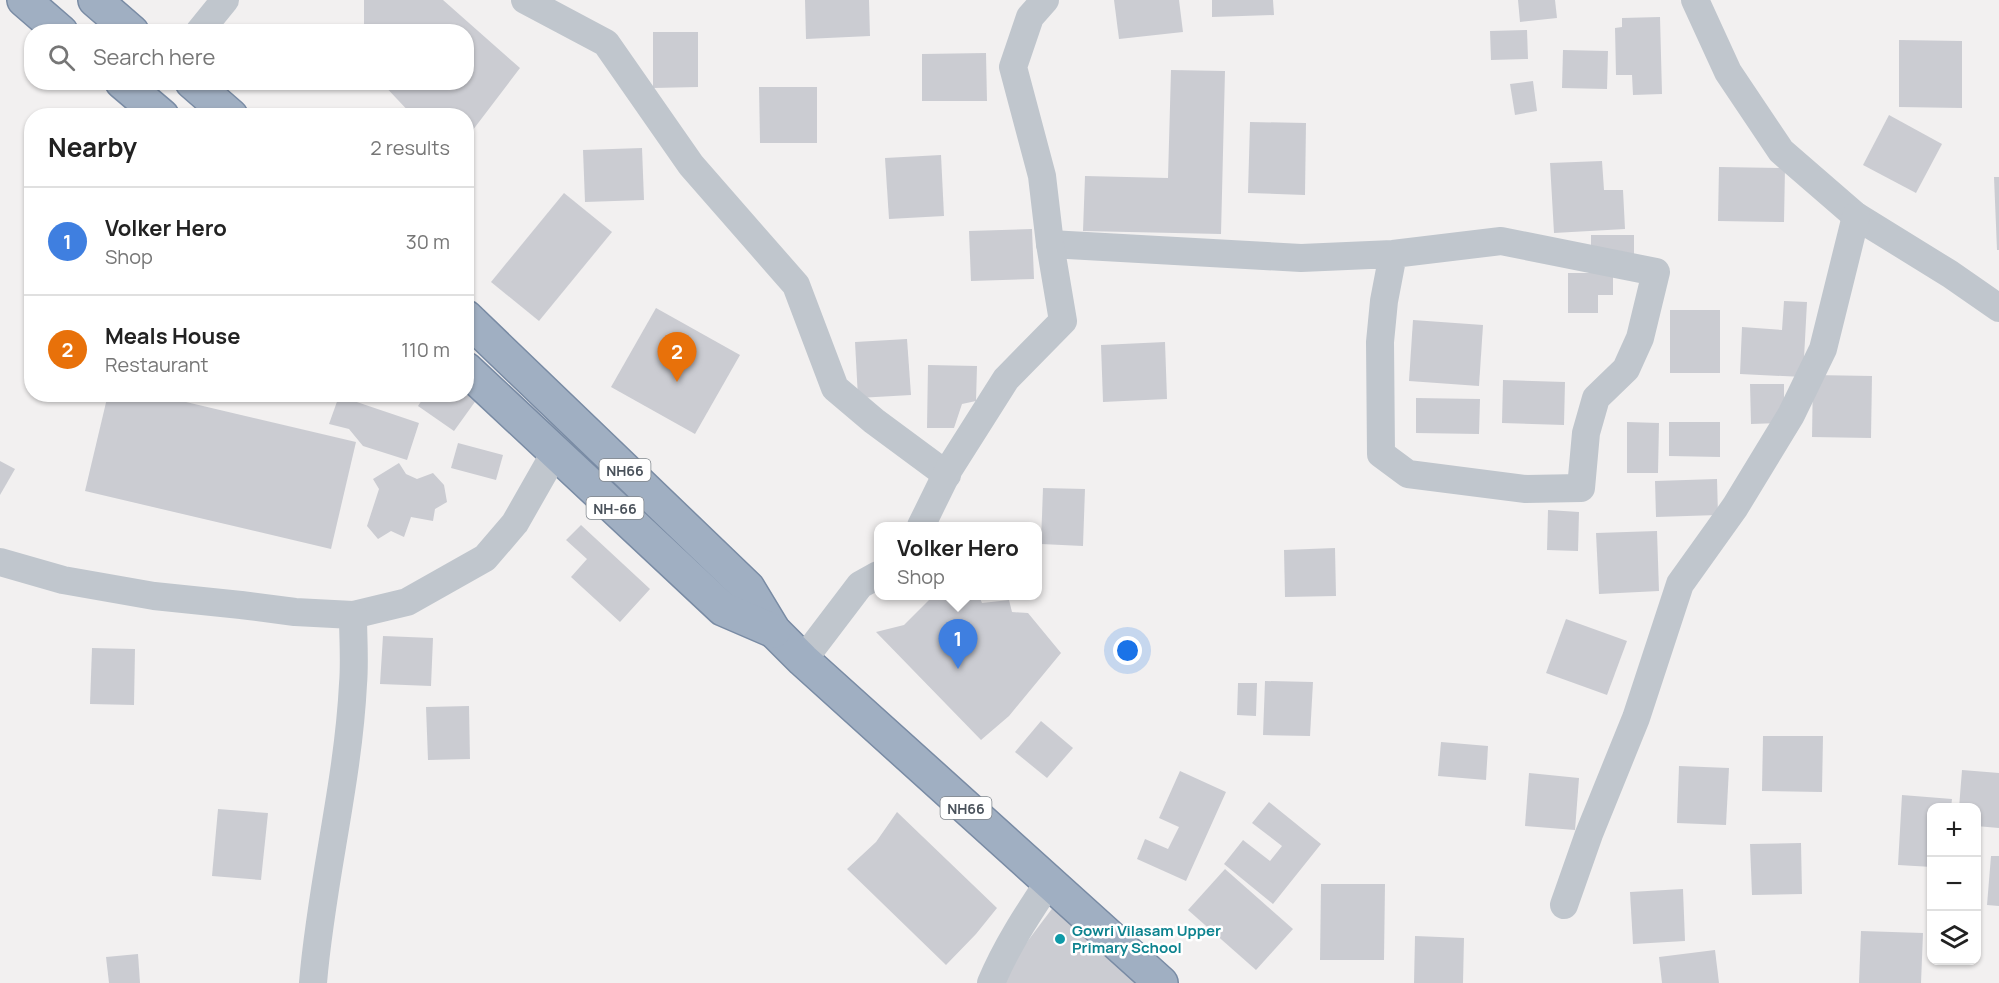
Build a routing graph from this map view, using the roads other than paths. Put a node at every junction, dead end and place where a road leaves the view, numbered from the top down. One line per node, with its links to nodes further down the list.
1 (24, 0): 7 (highway)
2 (94, 0): 8 (highway)
3 (225, 0): 9 (street)
4 (525, 0): 22 (street)
5 (1045, 0): 15 (street)
6 (1695, 0): 14 (street)
7 (52, 24)
8 (122, 24)
9 (206, 24)
10 (131, 90): 12 (highway)
11 (201, 90): 13 (highway)
12 (153, 108)
13 (222, 108)
14 (1856, 216): 17 (street); 30 (street)
15 (1050, 244): 16 (street); 22 (street)
16 (1393, 254): 16 (street)
17 (1999, 308)
18 (474, 326): 20 (highway, NH66)
19 (474, 376): 21 (highway, NH-66)
20 (574, 420): 21 (highway); 27 (highway, NH66)
21 (556, 452): 26 (street); 27 (highway, NH-66)
22 (947, 475): 23 (street)
23 (923, 522)
24 (0, 562): 26 (street)
25 (874, 578): 28 (street)
26 (354, 615): 31 (street)
27 (774, 631): 28 (highway, NH66)
28 (803, 660): 29 (highway, NH66)
29 (1049, 882): 32 (street); 33 (highway, NH66)
30 (1564, 905)
31 (313, 983)
32 (991, 983)
33 (1161, 983)

